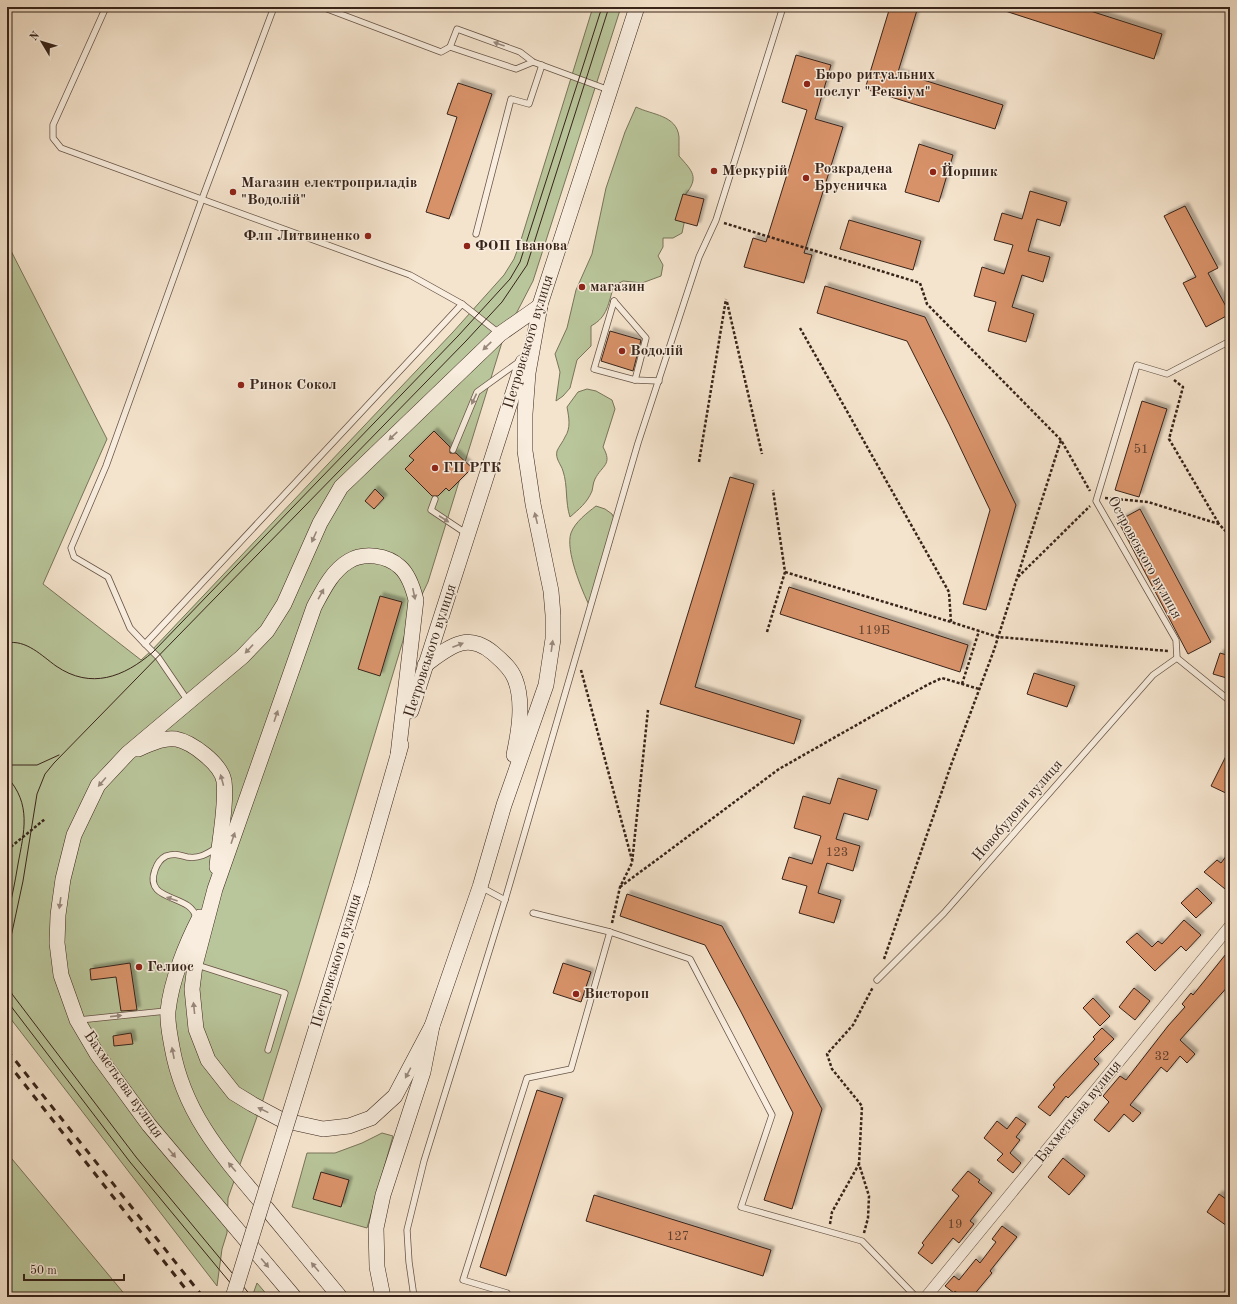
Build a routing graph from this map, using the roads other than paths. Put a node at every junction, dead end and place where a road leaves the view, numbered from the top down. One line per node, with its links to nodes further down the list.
1 (106, 7): 10 (lane)
2 (274, 7): 10 (lane)
3 (322, 7): 6 (lane)
4 (637, 7): 9 (main road, Петровського вулиця)
5 (783, 7): 18 (lane)
6 (450, 47): 7 (lane); 7 (lane, one-way to 6)
7 (533, 62): 8 (lane)
8 (542, 65): 9 (lane); 11 (lane)
9 (609, 90): 13 (main road, Петровського вулиця)
10 (202, 199): 12 (lane); 24 (lane)
11 (476, 234)
12 (462, 304): 14 (lane); 24 (lane)
13 (540, 306): 14 (main road, Бахметьєва вулиця); 16 (main road, Петровського вулиця); 31 (main road, one-way to 13)
14 (500, 334): 27 (main road, Бахметьєва вулиця, one-way to 27)
15 (1230, 341): 25 (lane, Островського вулиця)
16 (525, 358): 21 (lane, one-way to 21); 23 (main road, Петровського вулиця)
17 (635, 380): 17 (lane); 18 (lane)
18 (659, 381): 35 (lane)
19 (1230, 403): 20 (lane)
20 (1230, 406)
21 (453, 450)
22 (435, 499): 23 (lane, one-way to 23)
23 (469, 535): 26 (main road, Петровського вулиця)
24 (145, 644): 27 (lane)
25 (1177, 655): 28 (lane); 41 (lane, Новобудови вулиця)
26 (425, 665): 30 (main road, Петровського вулиця); 31 (main road, one-way to 31)
27 (188, 701): 29 (main road, Бахметьєва вулиця)
28 (1230, 701)
29 (128, 753): 32 (main road, one-way to 29); 43 (main road, Бахметьєва вулиця, one-way to 43)
30 (398, 755): 34 (main road, one-way to 30); 47 (main road, Петровського вулиця, bridge)
31 (504, 805): 33 (main road)
32 (219, 847): 34 (main road); 37 (lane, one-way to 32)
33 (480, 887): 35 (lane); 44 (main road)
34 (215, 888): 37 (main road); 40 (main road)
35 (505, 900): 51 (lane)
36 (533, 912): 39 (lane)
37 (197, 924): 42 (main road)
38 (1230, 926): 54 (street, Бахметьєва вулиця)
39 (610, 932): 52 (lane); 53 (lane)
40 (195, 965): 44 (main road, one-way to 40); 45 (lane)
41 (877, 980)
42 (168, 1011): 43 (lane, one-way to 42); 49 (main road, one-way to 42)
43 (77, 1020): 48 (main road, Бахметьєва вулиця, one-way to 48)
44 (432, 1026): 50 (main road)
45 (268, 1050)
46 (1230, 1285): 55 (lane)
47 (233, 1297)
48 (294, 1297)
49 (340, 1297)
50 (383, 1297)
51 (414, 1297)
52 (505, 1297)
53 (916, 1297)
54 (926, 1297)
55 (1226, 1297)

